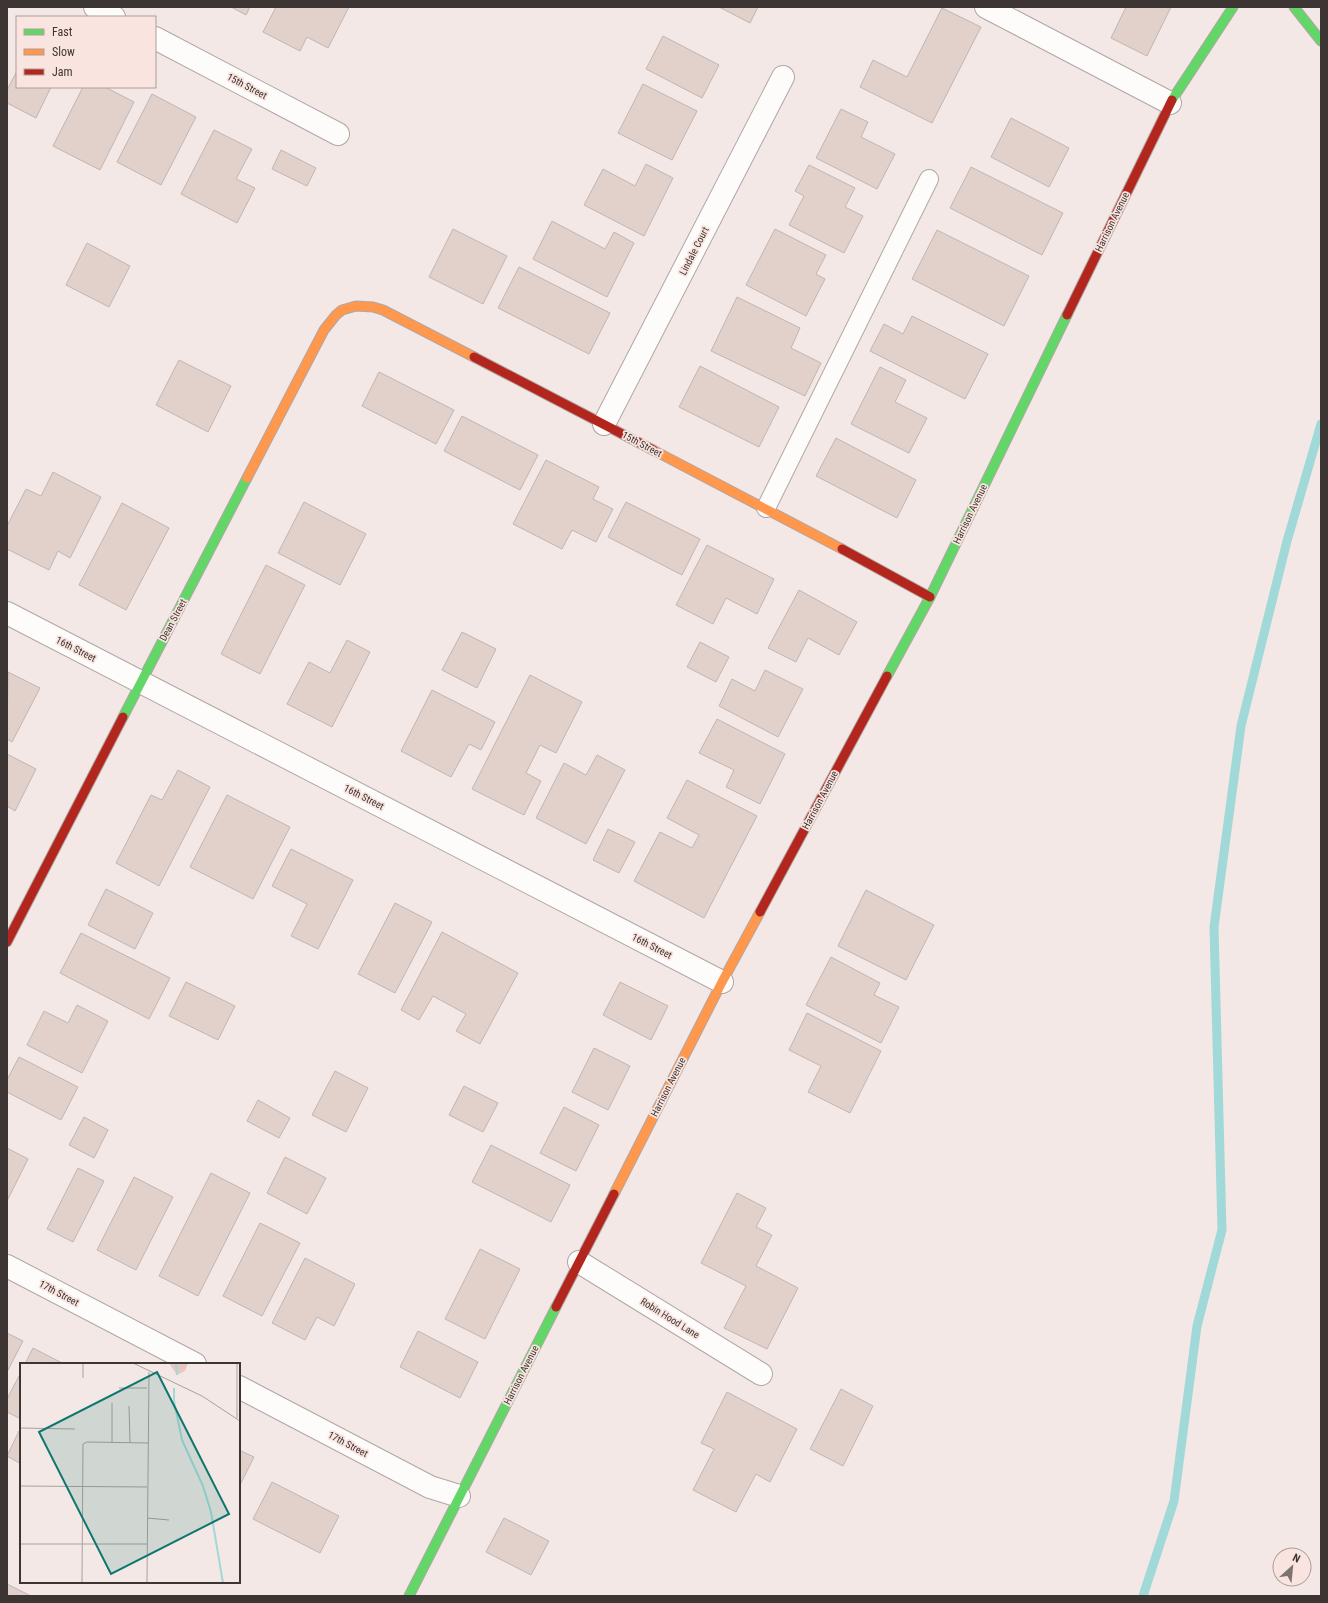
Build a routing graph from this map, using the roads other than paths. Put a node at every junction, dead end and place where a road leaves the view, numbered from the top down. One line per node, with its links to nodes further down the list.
1 (95, 7): 5 (street)
2 (986, 7): 9 (street)
3 (1233, 7): 9 (main road, Harrison Avenue)
4 (1294, 7): 7 (main road)
5 (112, 16)
6 (156, 39): 10 (street, 15th Street)
7 (1321, 40)
8 (783, 77): 13 (street, Lindale Court)
9 (1170, 103): 15 (main road, Harrison Avenue)
10 (338, 134)
11 (929, 179): 14 (lane)
12 (348, 306): 13 (main road, 15th Street); 17 (main road, Dean Street)
13 (604, 424): 14 (main road, 15th Street)
14 (766, 508): 15 (main road, 15th Street)
15 (930, 597): 19 (main road, Harrison Avenue)
16 (7, 613): 17 (street, 16th Street)
17 (141, 682): 18 (main road, Dean Street); 19 (street, 16th Street)
18 (7, 942)
19 (722, 982): 20 (main road, Harrison Avenue)
20 (579, 1262): 23 (street, Robin Hood Lane); 25 (main road, Harrison Avenue)
21 (7, 1266): 22 (street, 17th Street)
22 (193, 1363)
23 (761, 1374)
24 (240, 1388): 25 (street, 17th Street)
25 (459, 1496): 26 (main road, Harrison Avenue)
26 (408, 1596)

